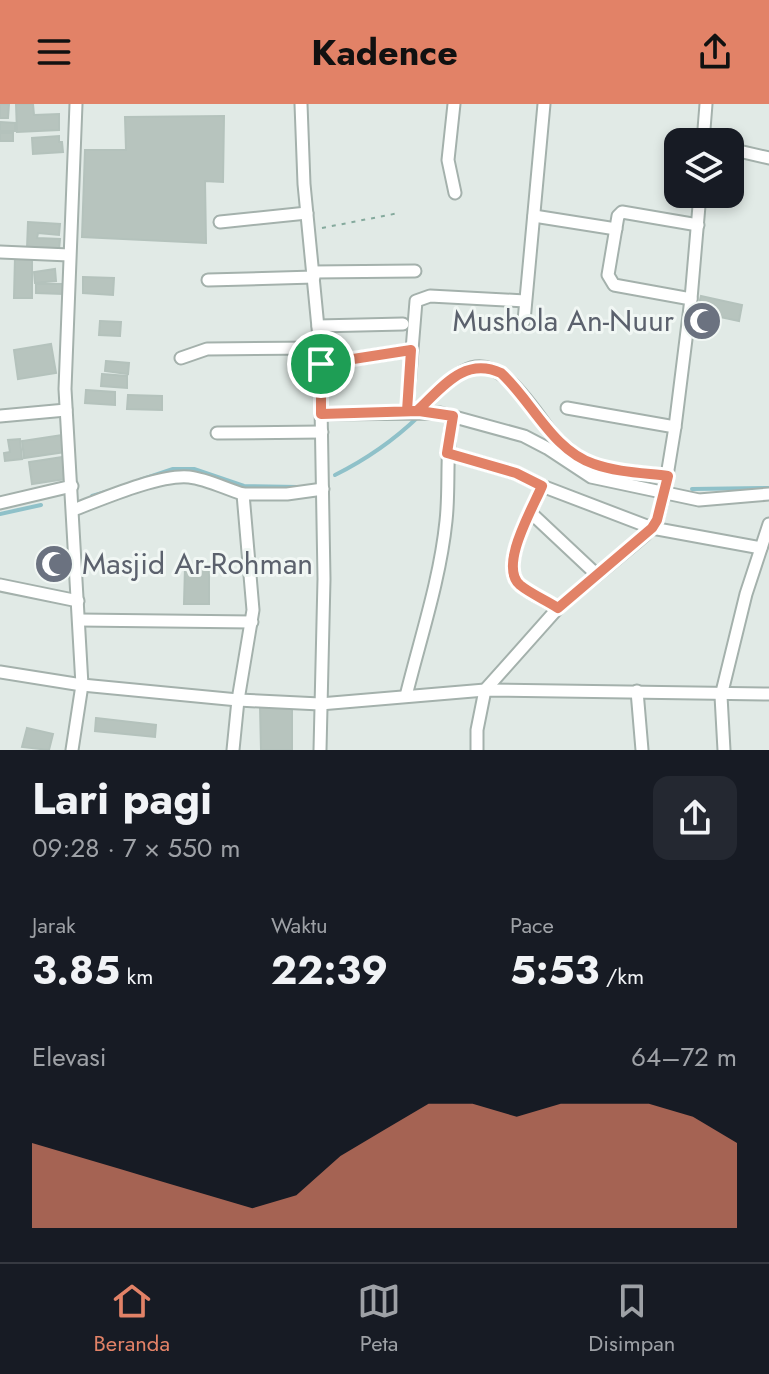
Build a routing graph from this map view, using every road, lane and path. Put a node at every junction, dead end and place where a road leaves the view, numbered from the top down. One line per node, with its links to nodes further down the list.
1 (76, 104): 19 (street)
2 (301, 104): 11 (street)
3 (454, 104): 9 (street)
4 (544, 104): 13 (street)
5 (706, 104): 6 (street)
6 (704, 128)
7 (744, 152): 8 (street)
8 (769, 158)
9 (455, 193)
10 (699, 208): 15 (street)
11 (307, 213): 14 (street); 17 (street)
12 (399, 213): 17 (path)
13 (534, 216): 16 (street); 24 (street)
14 (220, 222)
15 (698, 225): 16 (street); 23 (street)
16 (616, 229): 23 (street)
17 (309, 230): 21 (street)
18 (0, 252): 19 (street)
19 (69, 255): 33 (street)
20 (415, 271): 21 (street)
21 (313, 274): 22 (street); 27 (street)
22 (208, 280)
23 (691, 299): 38 (street)
24 (525, 301): 25 (street); 29 (street)
25 (524, 321)
26 (403, 324): 27 (street)
27 (318, 326): 28 (street)
28 (320, 348): 30 (street); 31 (street)
29 (411, 350): 31 (street); 34 (street)
30 (181, 358)
31 (321, 364): 35 (street)
32 (567, 408): 38 (street)
33 (66, 410): 36 (street); 43 (street)
34 (414, 411): 35 (street); 37 (street); 42 (street)
35 (321, 414): 39 (street)
36 (0, 416)
37 (453, 416): 41 (street); 47 (street)
38 (675, 427): 42 (street)
39 (322, 432): 40 (street); 45 (street)
40 (217, 433)
41 (447, 453): 44 (street); 66 (street)
42 (668, 476): 47 (street)
43 (72, 486): 49 (street); 50 (street)
44 (542, 486): 51 (street); 53 (street)
45 (323, 489): 46 (street); 69 (street)
46 (243, 494): 50 (street); 60 (street)
47 (664, 494): 48 (street); 53 (street)
48 (769, 494)
49 (0, 503)
50 (73, 510): 57 (street)
51 (531, 513): 55 (street); 58 (street)
52 (769, 524): 54 (street)
53 (652, 528): 54 (street); 55 (street)
54 (761, 548): 67 (street)
55 (596, 574): 58 (street)
56 (0, 585): 57 (street)
57 (78, 601): 59 (street)
58 (558, 608): 63 (street)
59 (79, 620): 60 (street); 62 (street)
60 (252, 622): 68 (street)
61 (0, 672): 62 (street)
62 (82, 685): 68 (street); 70 (street)
63 (485, 690): 64 (street); 66 (street); 73 (street)
64 (637, 691): 67 (street); 74 (street)
65 (769, 694): 67 (street)
66 (406, 696): 69 (street)
67 (721, 696): 75 (street)
68 (238, 700): 69 (street); 71 (street)
69 (320, 704): 72 (street)
70 (72, 750)
71 (233, 750)
72 (320, 750)
73 (477, 750)
74 (642, 750)
75 (724, 750)

